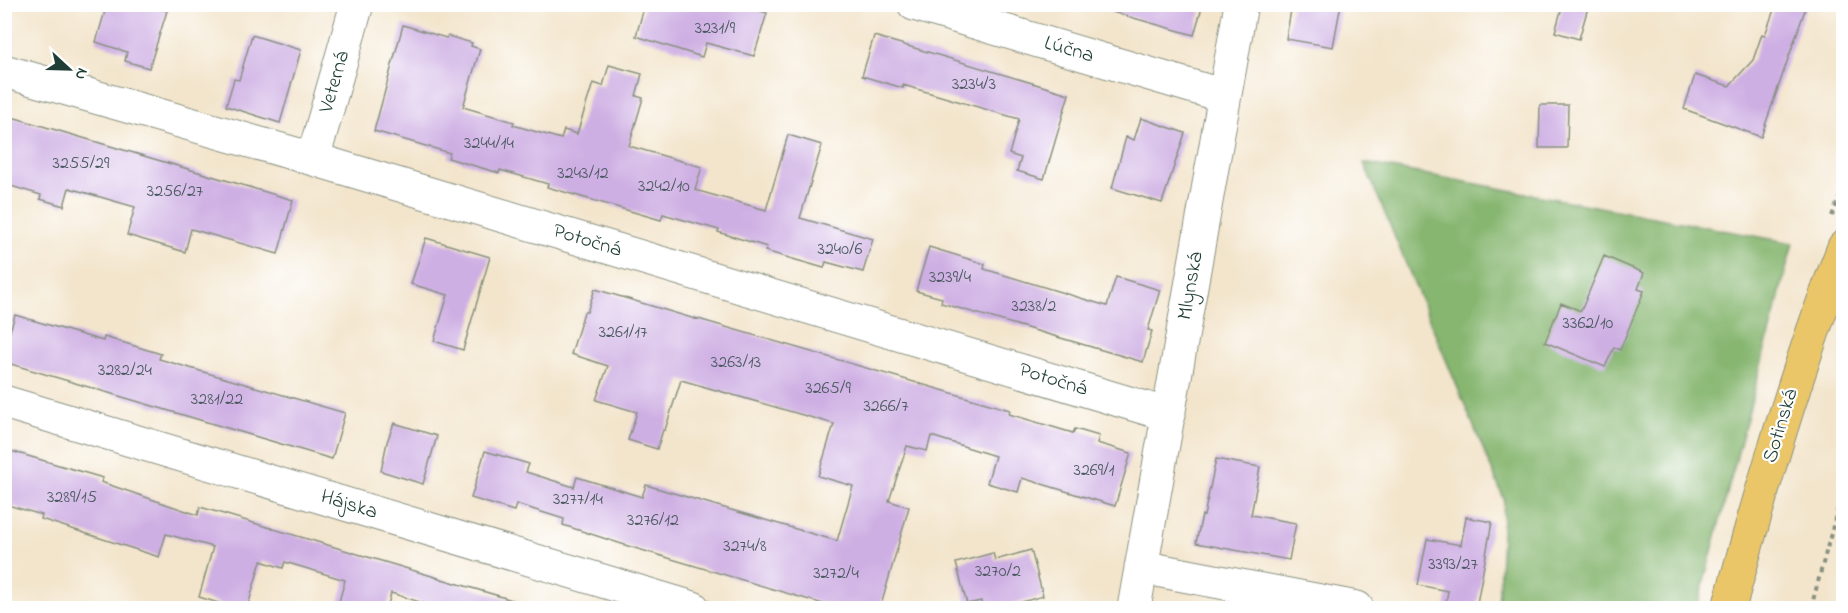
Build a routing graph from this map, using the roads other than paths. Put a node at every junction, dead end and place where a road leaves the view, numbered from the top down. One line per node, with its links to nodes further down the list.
1 (357, 4): 6 (street, Veterná)
2 (914, 4): 5 (street, Lúčna)
3 (1241, 4): 5 (street, Mlynská)
4 (4, 71): 6 (street, Potočná)
5 (1224, 96): 9 (street, Mlynská)
6 (313, 159): 9 (street, Potočná)
7 (1844, 247): 14 (main road, Sotinská)
8 (4, 402): 11 (street, Hájska)
9 (1169, 415): 10 (street, Mlynská)
10 (1142, 567): 12 (street, Mlynská); 13 (street)
11 (693, 609)
12 (1134, 609)
13 (1357, 609)
14 (1729, 609)

